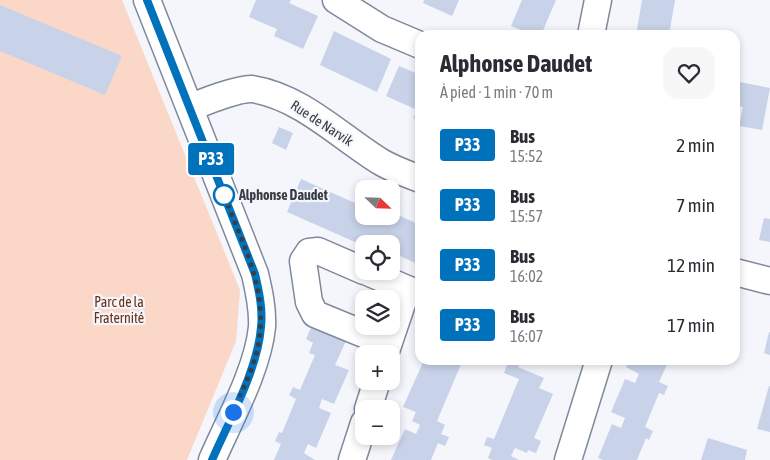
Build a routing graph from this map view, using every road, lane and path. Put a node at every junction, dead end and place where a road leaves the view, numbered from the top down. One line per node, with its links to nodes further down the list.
1 (147, 0): 6 (street)
2 (336, 0): 5 (street)
3 (598, 0): 4 (street)
4 (592, 30)
5 (415, 43)
6 (191, 108): 7 (street, Rue de Narvik); 17 (street)
7 (415, 177)
8 (355, 267): 13 (street)
9 (740, 273): 11 (street)
10 (387, 280): 12 (street)
11 (770, 281)
12 (414, 291): 14 (street)
13 (379, 345)
14 (389, 345)
15 (597, 365): 19 (street)
16 (357, 445): 18 (street)
17 (212, 460)
18 (352, 460)
19 (568, 460)

